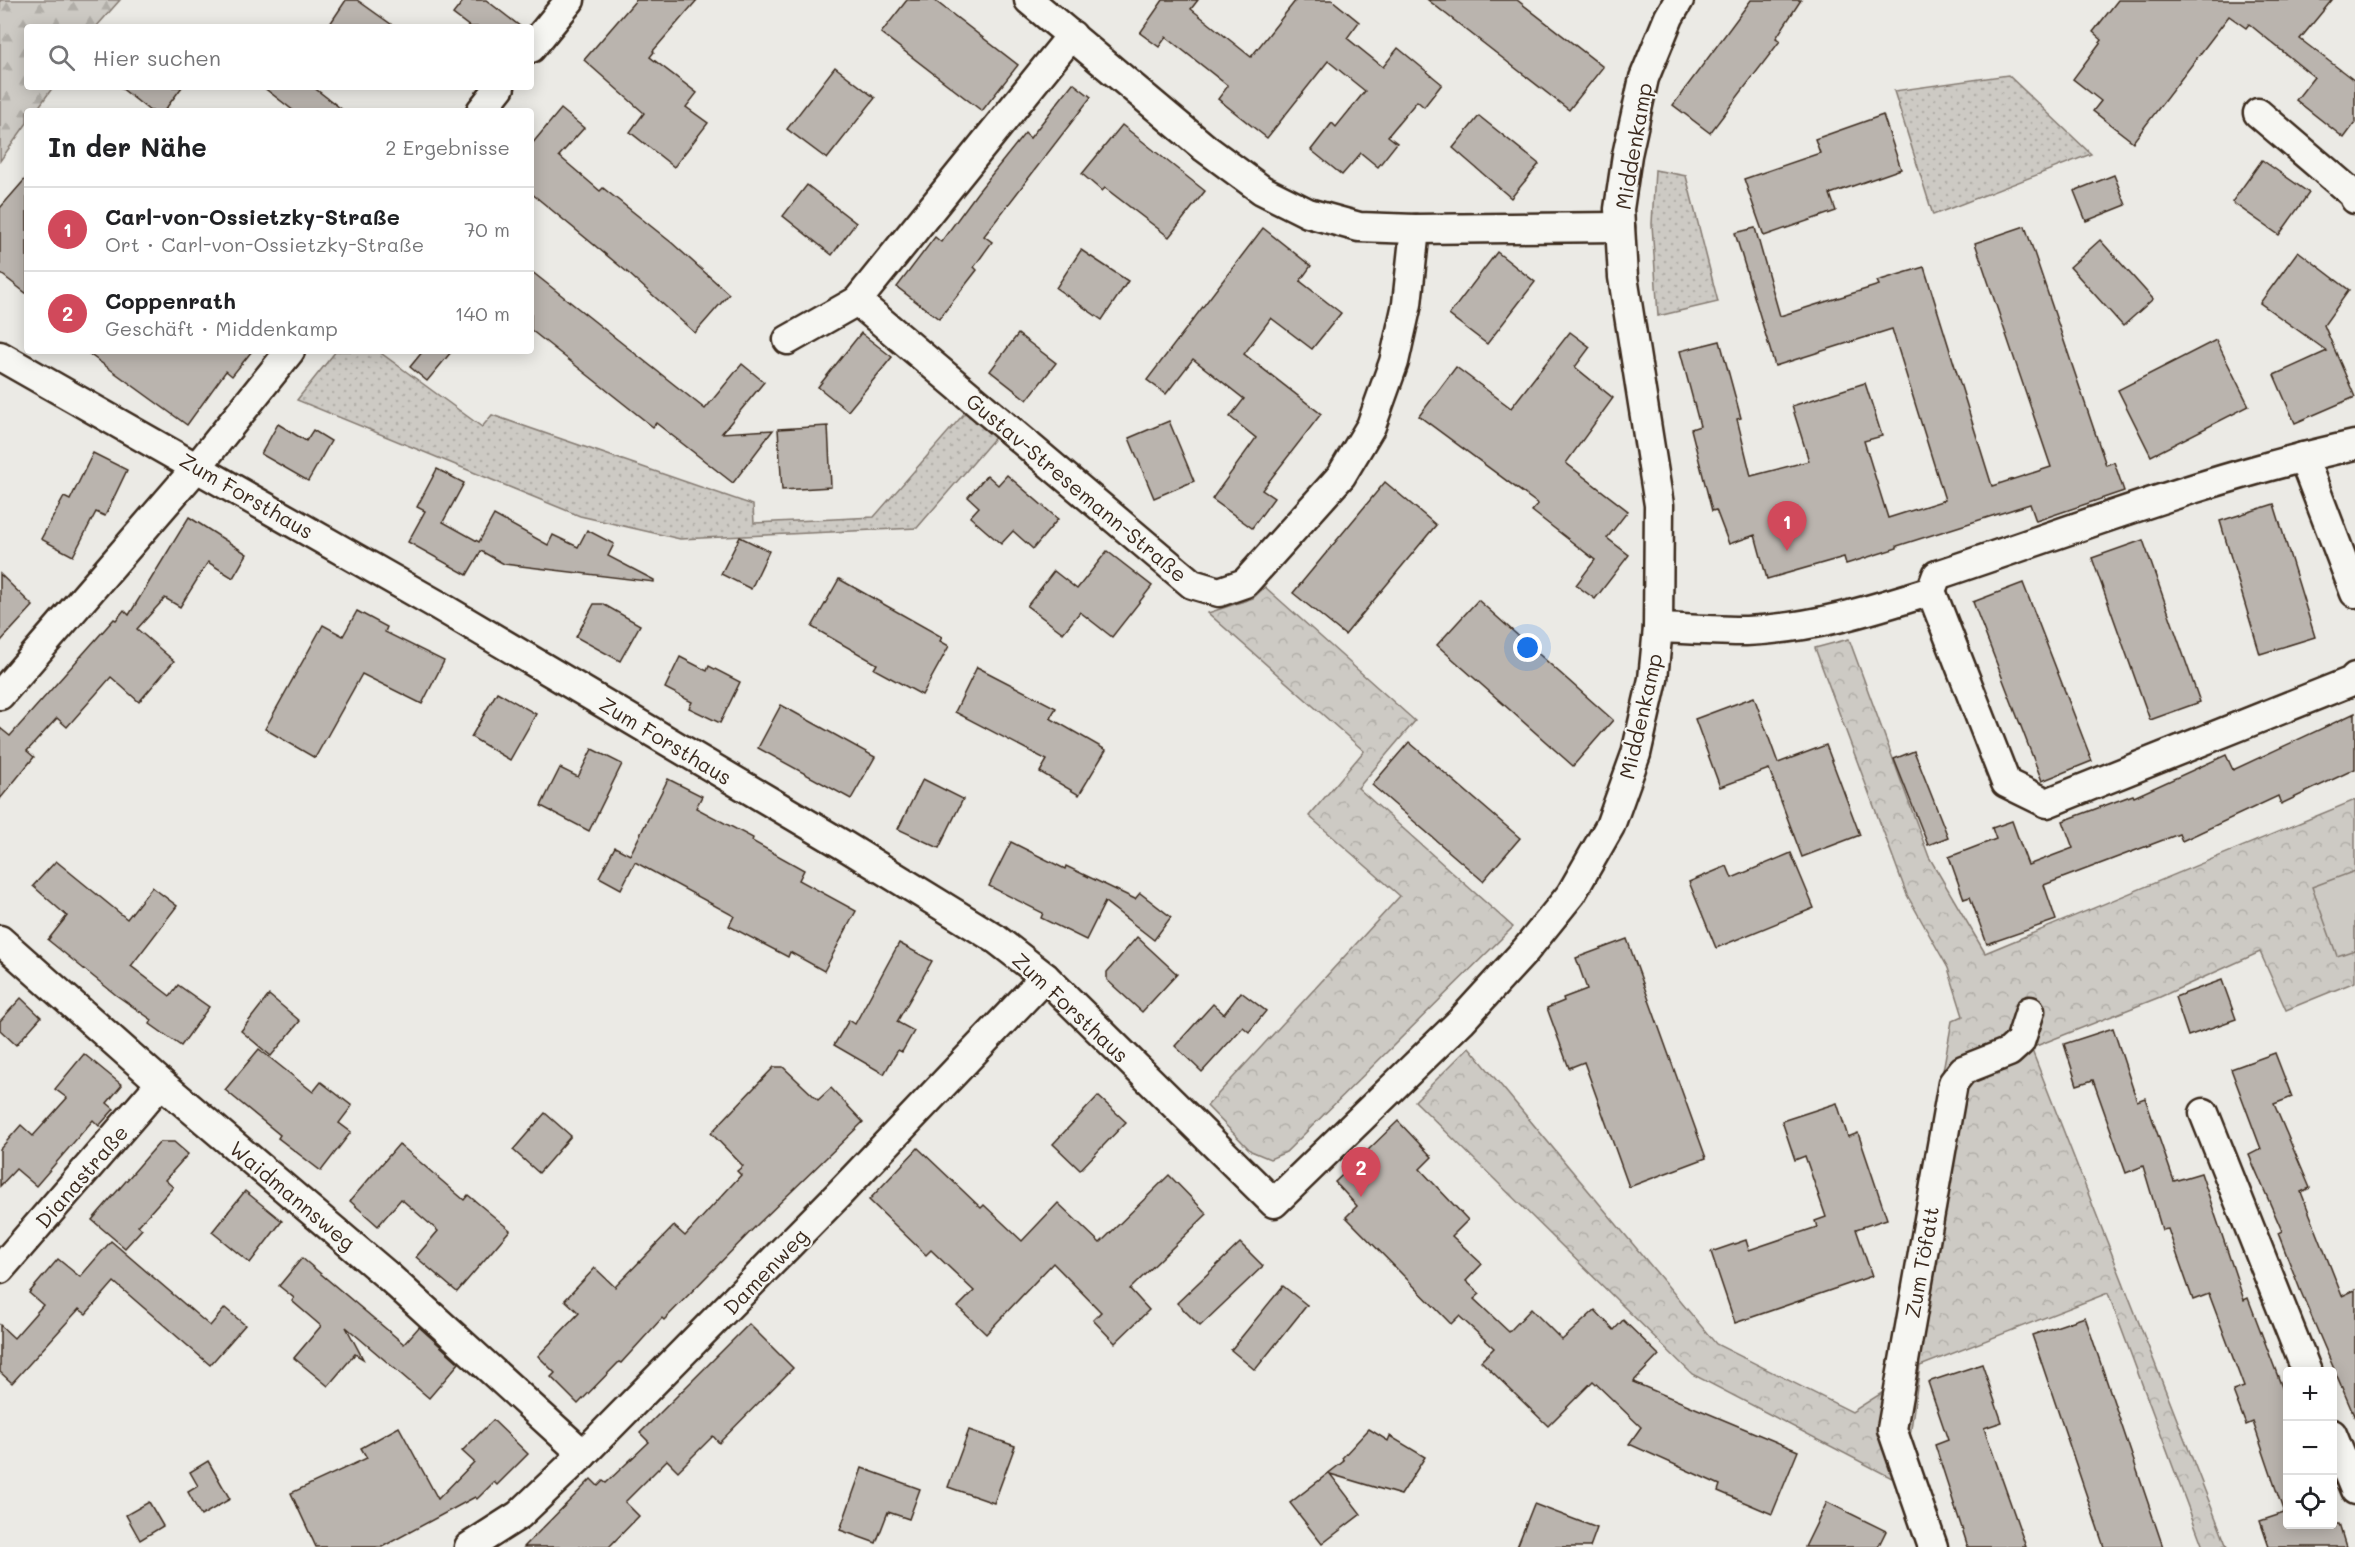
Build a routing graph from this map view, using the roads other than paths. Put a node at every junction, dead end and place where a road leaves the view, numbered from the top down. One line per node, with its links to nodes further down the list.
1 (570, 0): 5 (street)
2 (1029, 0): 4 (street)
3 (1679, 0): 10 (street, Middenkamp)
4 (1072, 35): 11 (street); 12 (street)
5 (534, 44)
6 (498, 90): 7 (street)
7 (484, 108)
8 (2258, 113): 9 (street)
9 (2355, 199)
10 (1620, 227): 11 (street); 21 (street, Middenkamp)
11 (1415, 229): 12 (street, Gustav-Stresemann-Straße)
12 (857, 301): 13 (street)
13 (788, 340)
14 (288, 354): 18 (street)
15 (0, 356): 18 (street, Zum Forsthaus)
16 (2355, 445): 17 (street)
17 (2303, 457): 19 (street); 20 (street)
18 (197, 467): 23 (street); 25 (street, Zum Forsthaus)
19 (1931, 591): 21 (street); 22 (street)
20 (2355, 593)
21 (1658, 628): 29 (street, Middenkamp)
22 (2355, 677)
23 (0, 694)
24 (0, 940): 27 (street, Waidmannsweg)
25 (1045, 977): 29 (street, Zum Forsthaus); 33 (street, Damenweg)
26 (2030, 1011): 36 (street, Zum Töfatt)
27 (161, 1083): 30 (street, Dianastraße); 33 (street, Waidmannsweg)
28 (2204, 1113): 31 (street)
29 (1274, 1203)
30 (0, 1269)
31 (2305, 1367)
32 (2337, 1446): 34 (street)
33 (583, 1454): 35 (street, Damenweg)
34 (2355, 1490)
35 (469, 1547)
36 (1933, 1547)

